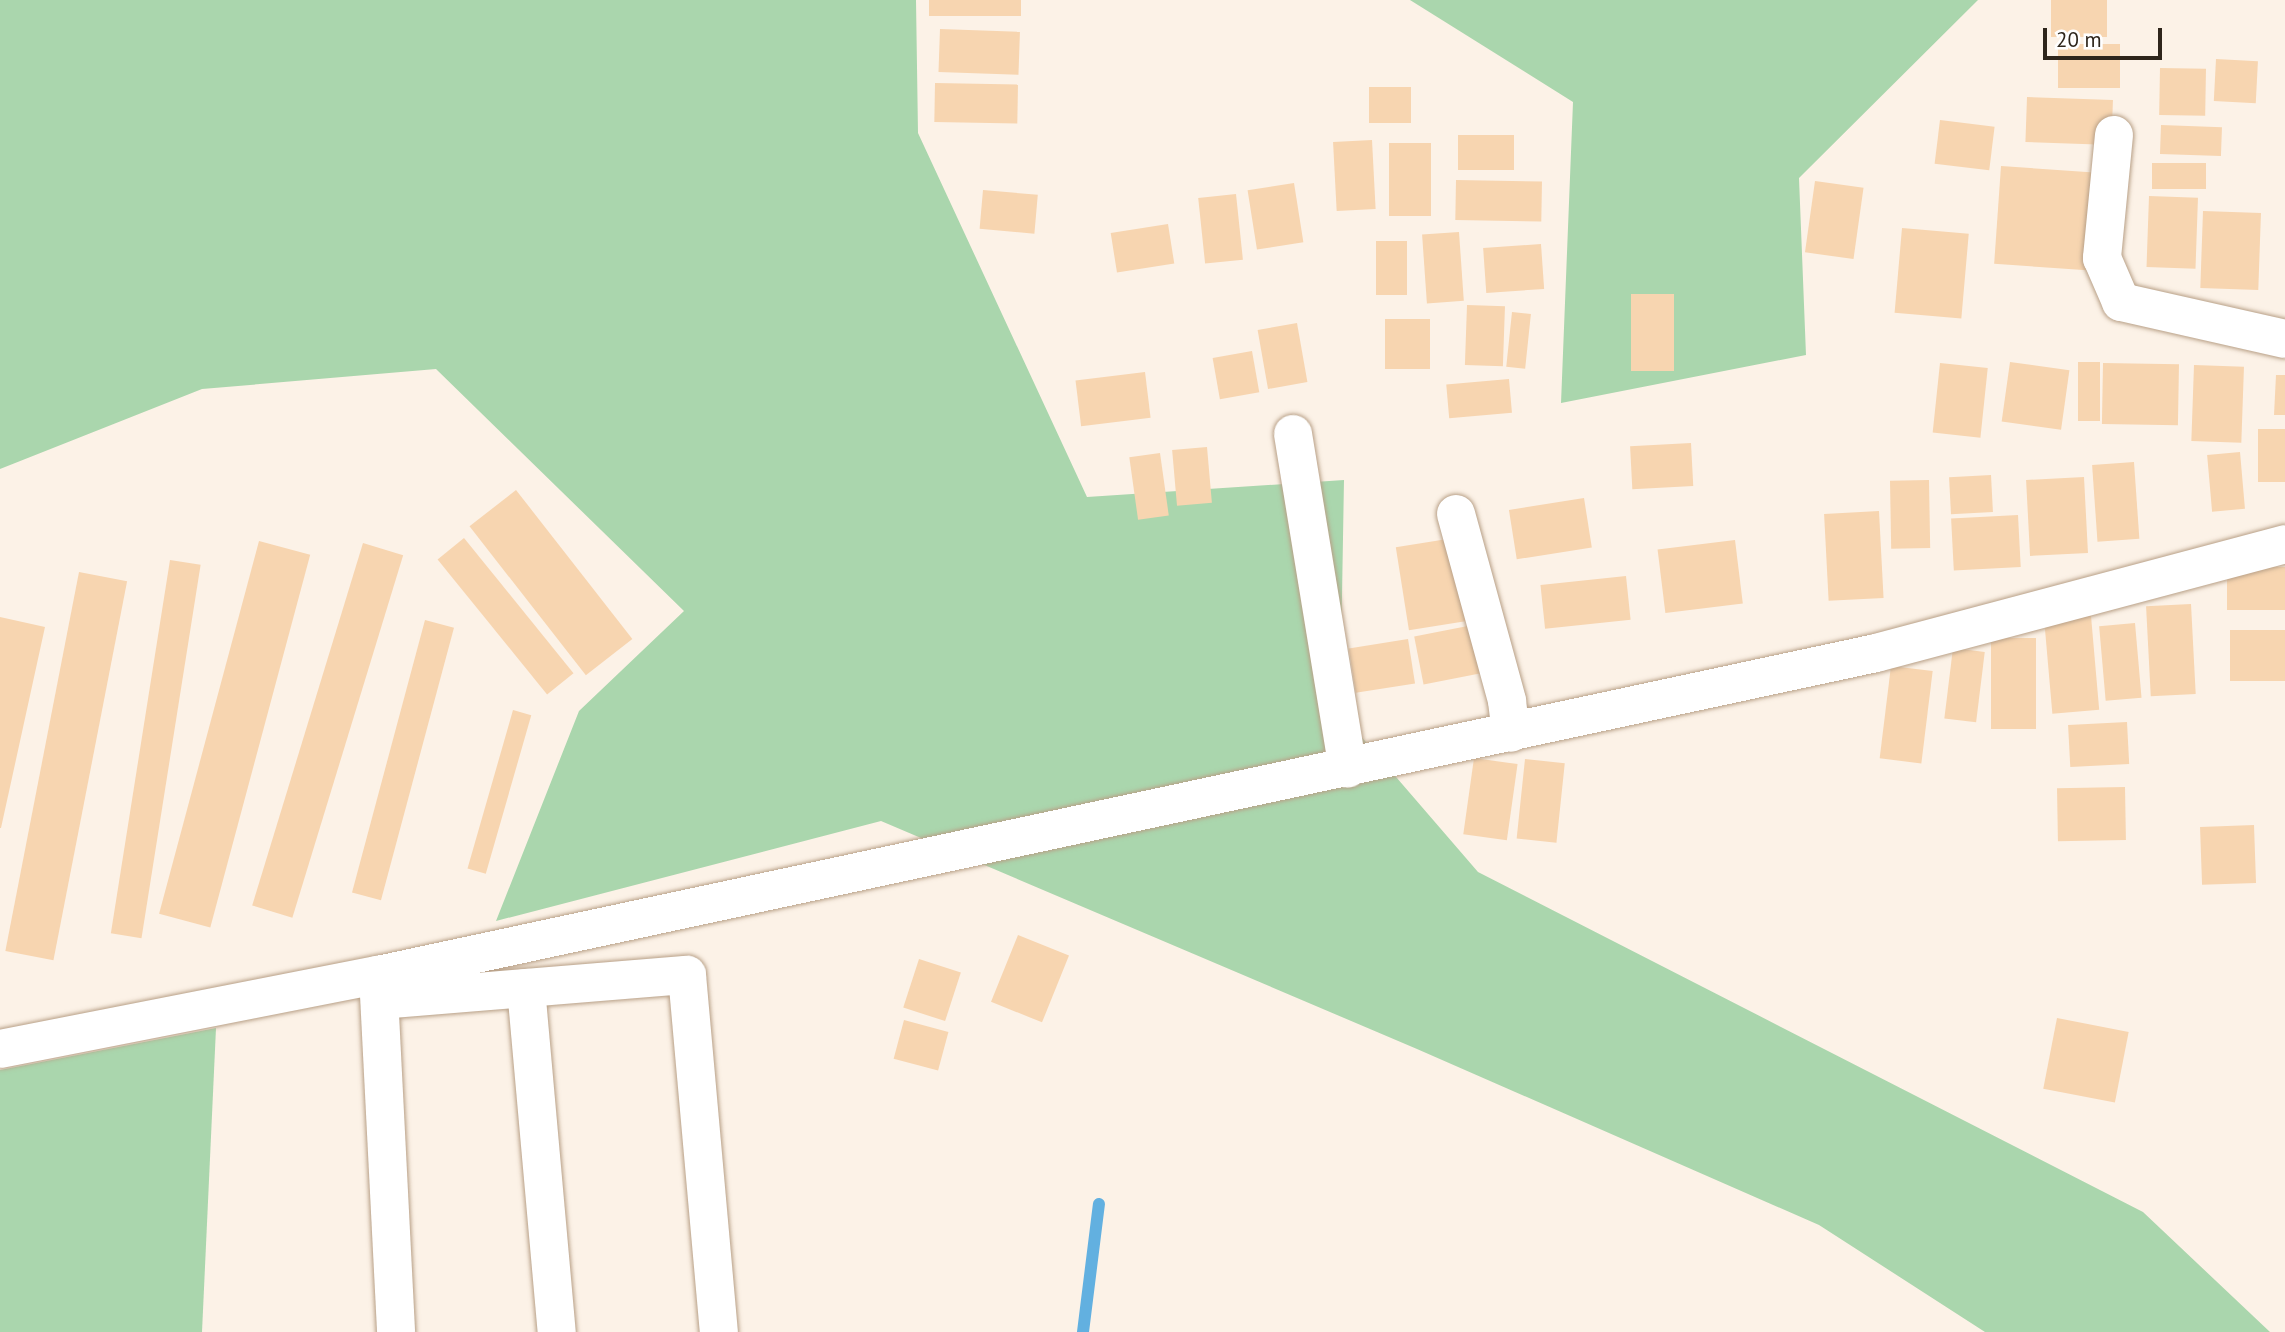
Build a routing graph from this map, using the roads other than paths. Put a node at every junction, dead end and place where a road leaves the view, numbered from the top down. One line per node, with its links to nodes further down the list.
1 (2114, 135): 2 (street)
2 (2285, 339)
3 (1293, 434): 7 (street)
4 (1456, 514): 6 (street)
5 (2285, 544): 6 (street)
6 (1511, 733): 7 (street)
7 (1348, 769): 8 (street)
8 (379, 987): 9 (street); 10 (street); 11 (street)
9 (526, 988): 12 (street); 13 (street)
10 (0, 1049)
11 (396, 1332)
12 (557, 1332)
13 (719, 1332)

